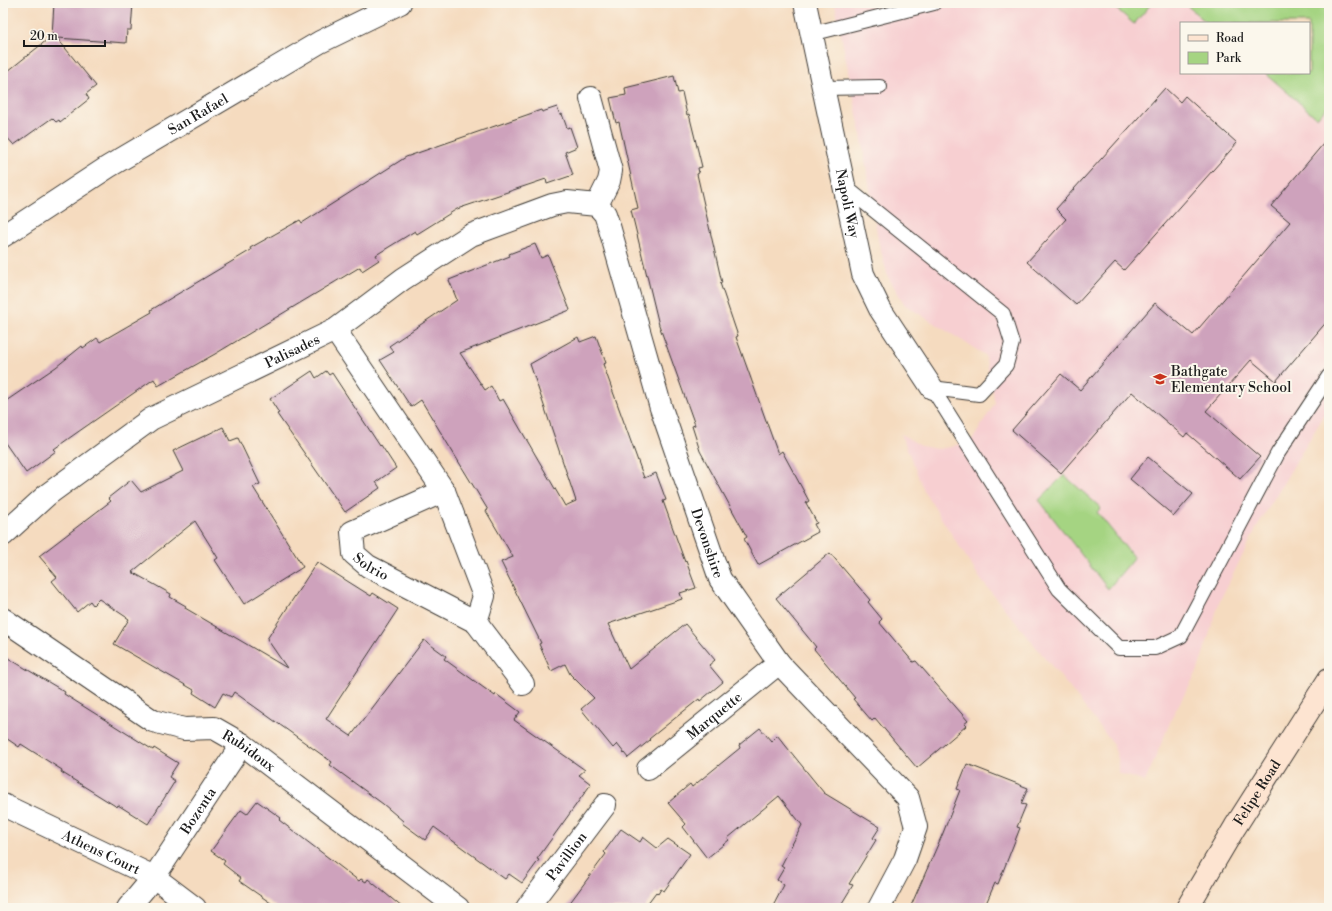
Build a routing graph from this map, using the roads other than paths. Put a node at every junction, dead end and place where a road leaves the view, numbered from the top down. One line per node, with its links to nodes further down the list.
1 (400, 3): 10 (street, San Rafael)
2 (805, 3): 4 (street, Napoli Way)
3 (934, 3): 4 (lane)
4 (811, 34): 6 (street, Napoli Way)
5 (880, 87): 6 (lane)
6 (823, 88): 8 (street, Napoli Way)
7 (590, 98): 9 (street)
8 (844, 186): 13 (street, Napoli Way); 13 (lane)
9 (597, 205): 11 (street, Palisades); 18 (street, Devonshire)
10 (3, 236)
11 (335, 330): 14 (street); 15 (street, Palisades)
12 (1329, 376): 13 (lane)
13 (932, 388)
14 (444, 491): 17 (street); 17 (street, Solrio)
15 (3, 535)
16 (3, 619): 21 (street, Rubidoux)
17 (476, 622): 20 (street, Solrio)
18 (779, 663): 22 (street, Marquette); 30 (street, Devonshire)
19 (1329, 679): 31 (main road, Felipe Road)
20 (524, 684)
21 (242, 744): 25 (street, Bozenta); 28 (street, Rubidoux)
22 (648, 768)
23 (3, 805): 25 (street, Athens Court)
24 (605, 805): 29 (street, Pavillion)
25 (154, 877): 26 (street, Bozenta); 27 (street, Athens Court)
26 (128, 908)
27 (195, 908)
28 (458, 908)
29 (527, 908)
30 (879, 908)
31 (1187, 908)

